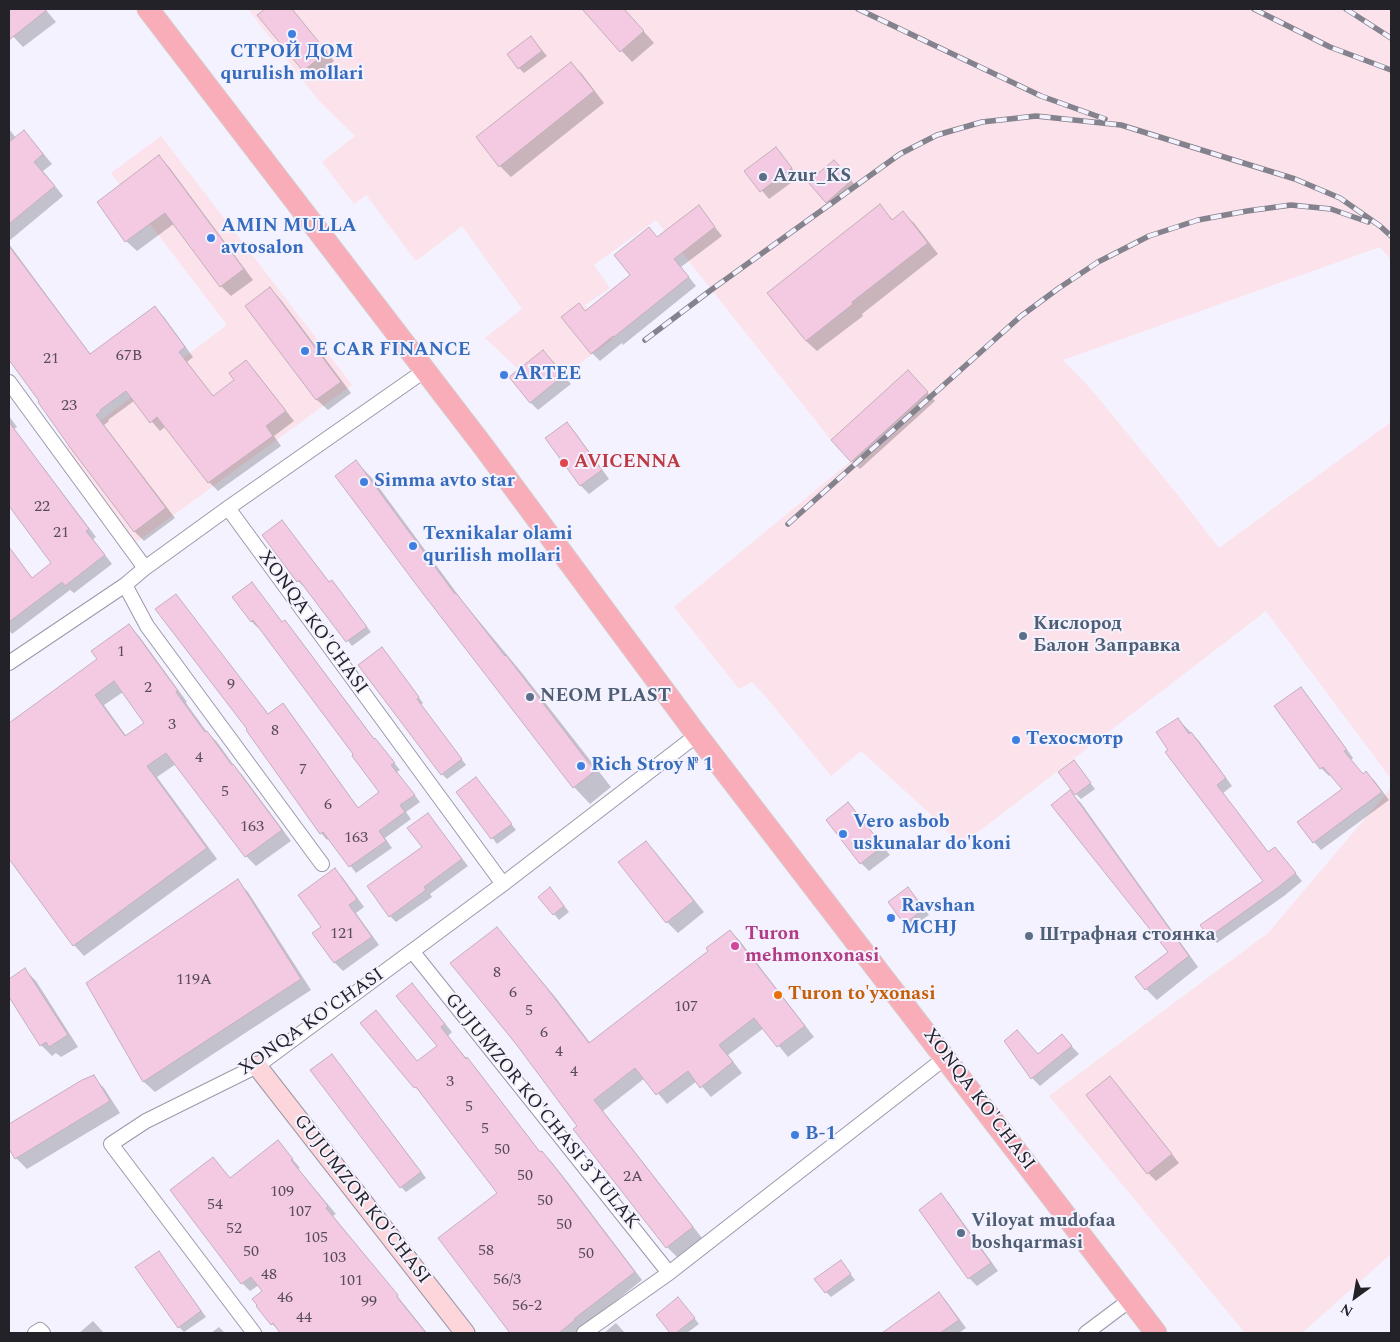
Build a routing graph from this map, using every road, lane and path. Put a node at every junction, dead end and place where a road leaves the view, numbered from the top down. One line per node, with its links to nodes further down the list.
1 (148, 9): 2 (main road, XONQA KO'CHASI)
2 (424, 371): 4 (street); 8 (main road, XONQA KO'CHASI)
3 (9, 382): 5 (street)
4 (228, 508): 5 (street); 10 (street, XONQA KO'CHASI)
5 (145, 568): 6 (street)
6 (125, 585): 7 (street); 9 (street)
7 (9, 663)
8 (697, 735): 10 (street, XONQA KO'CHASI); 12 (main road, XONQA KO'CHASI)
9 (322, 864)
10 (503, 884): 11 (street, XONQA KO'CHASI)
11 (412, 951): 13 (street, XONQA KO'CHASI); 14 (street, GUJUMZOR KO'CHASI 3 YULAK)
12 (945, 1058): 14 (street); 15 (main road, XONQA KO'CHASI)
13 (257, 1066): 18 (street, XONQA KO'CHASI); 19 (street, GUJUMZOR KO'CHASI)
14 (669, 1273): 20 (street)
15 (1130, 1300): 21 (street); 22 (main road, XONQA KO'CHASI)
16 (35, 1333): 17 (street)
17 (43, 1333)
18 (254, 1333)
19 (465, 1333)
20 (584, 1333)
21 (1086, 1333)
22 (1156, 1333)

